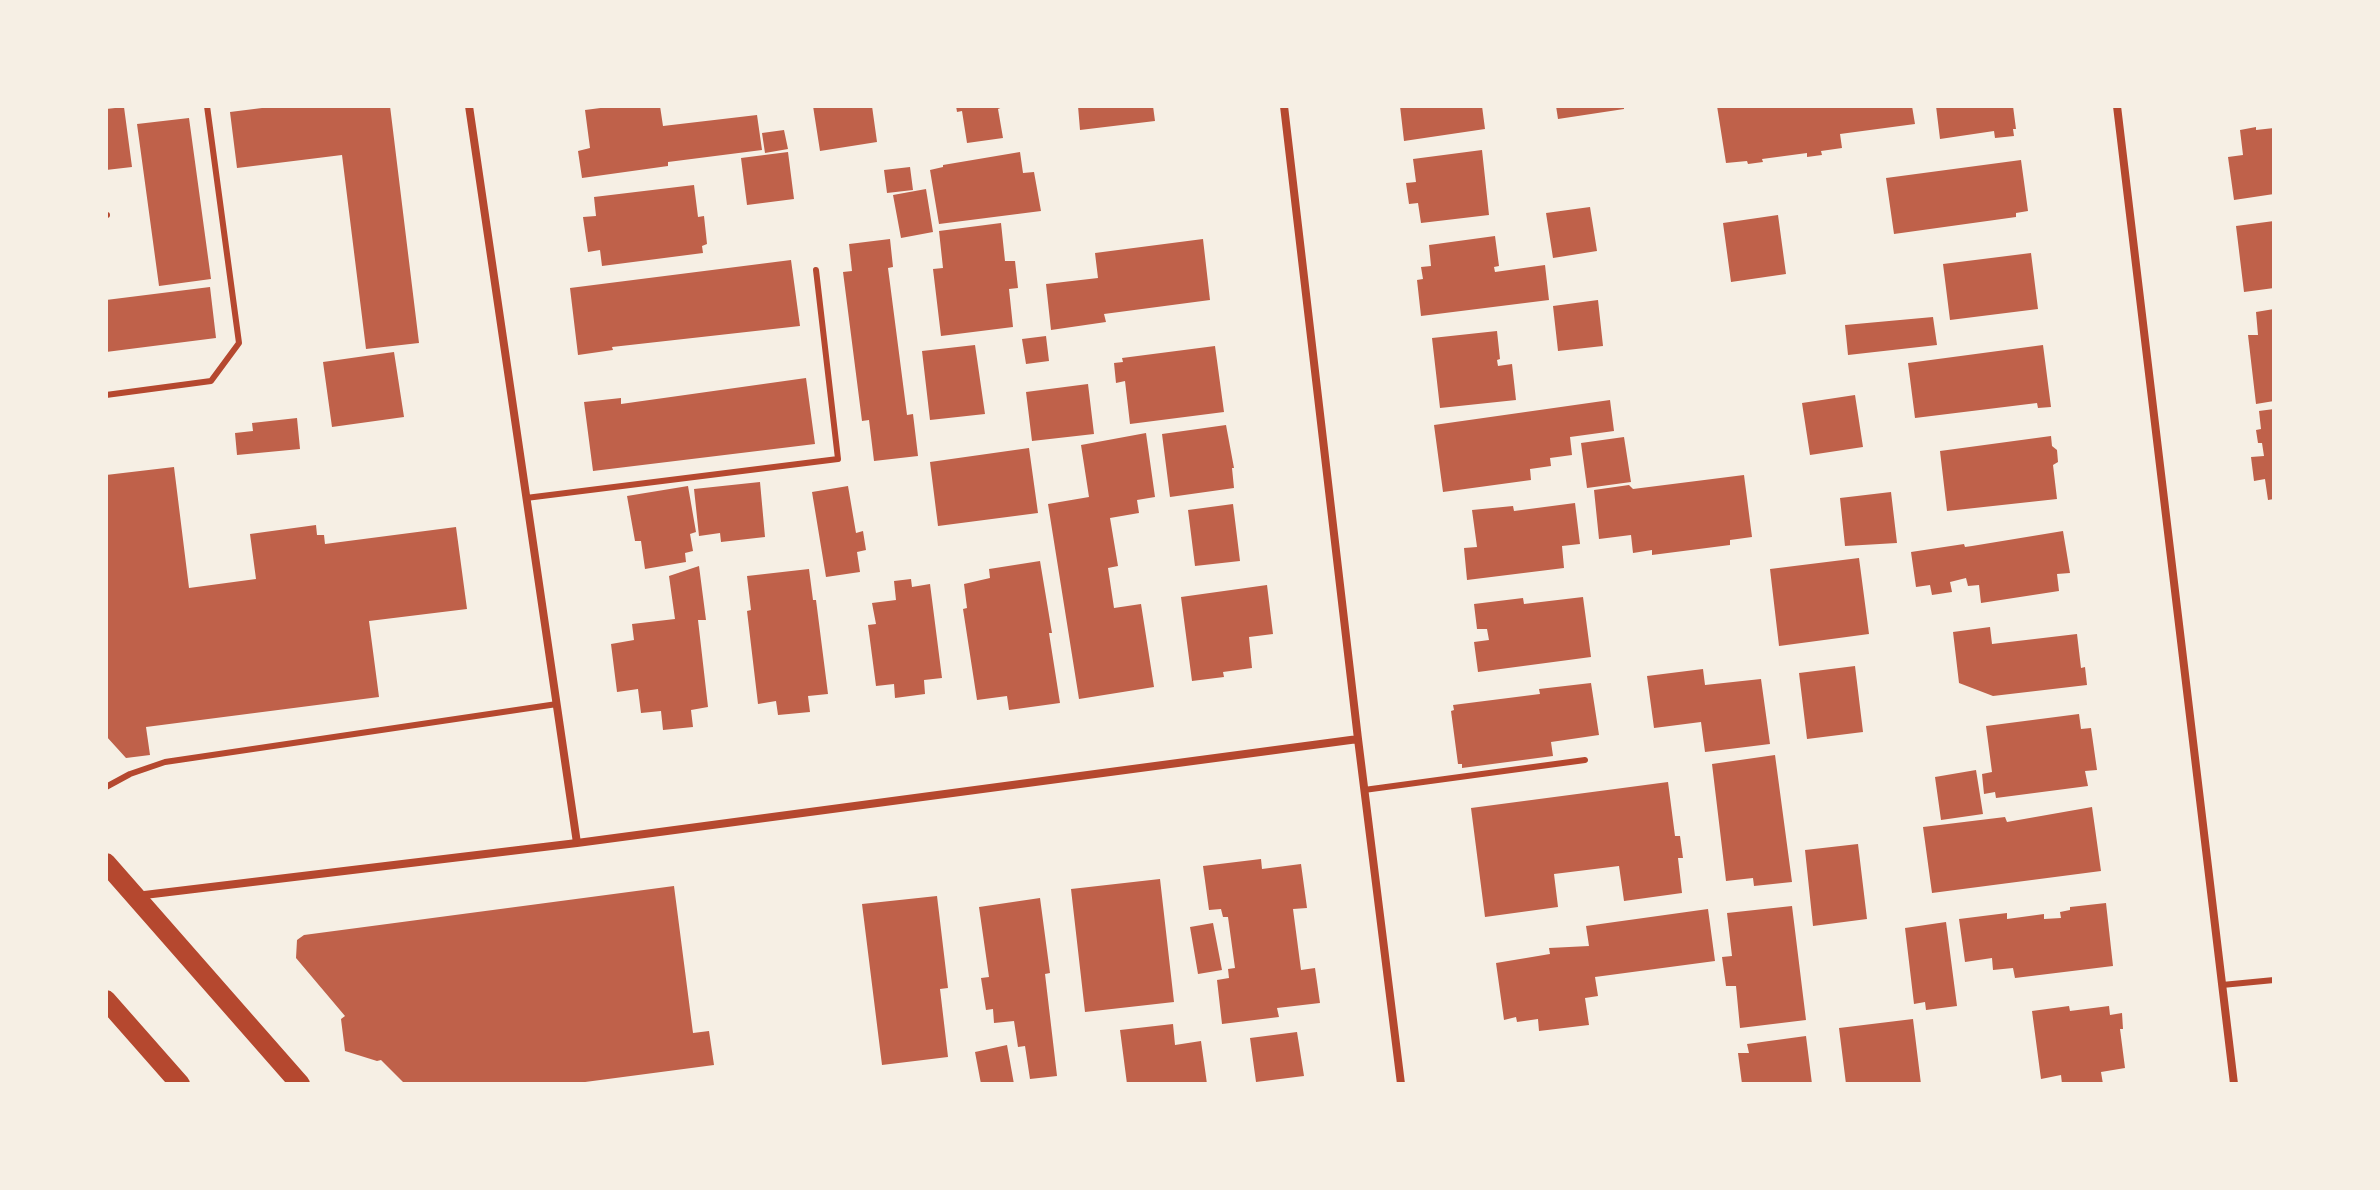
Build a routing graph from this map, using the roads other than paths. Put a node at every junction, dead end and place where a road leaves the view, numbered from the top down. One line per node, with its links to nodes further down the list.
1 (207, 106): 6 (lane)
2 (469, 106): 7 (street)
3 (1284, 106): 9 (street)
4 (2117, 106): 17 (street)
5 (816, 270): 7 (lane)
6 (106, 395)
7 (526, 498): 8 (street)
8 (557, 704): 11 (lane); 13 (street)
9 (1358, 739): 12 (street); 13 (street)
10 (1585, 760): 12 (lane)
11 (106, 787)
12 (1364, 790): 21 (street)
13 (577, 843): 15 (street)
14 (106, 863): 15 (main road)
15 (135, 896): 20 (main road)
16 (2274, 980): 17 (lane)
17 (2222, 985): 22 (street)
18 (106, 1000): 19 (main road)
19 (180, 1084)
20 (300, 1084)
21 (1401, 1084)
22 (2234, 1084)

